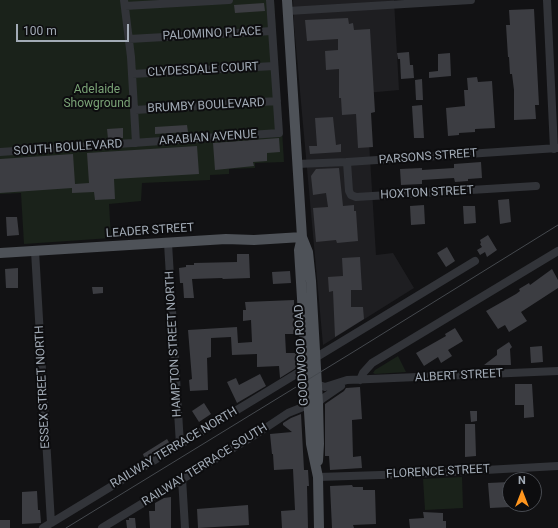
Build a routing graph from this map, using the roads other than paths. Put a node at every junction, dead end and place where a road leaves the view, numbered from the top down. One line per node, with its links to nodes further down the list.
1 (229, 0): 6 (street)
2 (270, 0): 8 (street)
3 (287, 0): 7 (main road, GOODWOOD ROAD)
4 (471, 0): 7 (street)
5 (547, 0): 15 (street)
6 (125, 3): 9 (street)
7 (288, 11): 18 (main road, GOODWOOD ROAD)
8 (272, 31): 9 (street, PALOMINO PLACE); 10 (street)
9 (129, 39): 11 (street)
10 (274, 66): 11 (street, CLYDESDALE COURT); 12 (street)
11 (132, 74): 13 (street)
12 (277, 101): 13 (street, BRUMBY BOULEVARD); 14 (street, ARABIAN AVENUE)
13 (135, 110): 14 (street)
14 (136, 143): 16 (street, SOUTH BOULEVARD)
15 (556, 148): 17 (street, PARSONS STREET)
16 (0, 152)
17 (347, 162): 18 (street, PARSONS STREET); 19 (street, HOXTON STREET)
18 (297, 164): 20 (main road, GOODWOOD ROAD)
19 (536, 186)
20 (302, 237): 21 (main road, LEADER STREET); 26 (main road, GOODWOOD ROAD); 27 (main road, GOODWOOD ROAD)
21 (168, 243): 22 (main road, LEADER STREET); 33 (street, HAMPTON STREET NORTH)
22 (35, 251): 24 (main road, LEADER STREET); 37 (street, ESSEX STREET NORTH)
23 (557, 251): 30 (street)
24 (0, 253)
25 (475, 261): 26 (street)
26 (315, 358): 31 (main road, GOODWOOD ROAD)
27 (306, 368): 29 (street, RAILWAY TERRACE NORTH); 31 (main road, GOODWOOD ROAD)
28 (558, 374): 30 (street, ALBERT STREET)
29 (288, 379): 31 (street); 33 (street, RAILWAY TERRACE NORTH)
30 (360, 380): 31 (street, ALBERT STREET); 32 (street, ALBERT STREET)
31 (312, 385): 32 (main road, GOODWOOD ROAD)
32 (313, 404): 35 (main road, GOODWOOD ROAD); 36 (street, RAILWAY TERRACE SOUTH)
33 (180, 445): 37 (street, RAILWAY TERRACE NORTH)
34 (558, 466): 35 (street, FLORENCE STREET)
35 (317, 475): 41 (main road, GOODWOOD ROAD)
36 (182, 478): 39 (street, RAILWAY TERRACE SOUTH); 40 (street)
37 (51, 523): 38 (street, RAILWAY TERRACE NORTH)
38 (42, 528)
39 (102, 528)
40 (185, 528)
41 (319, 528)

